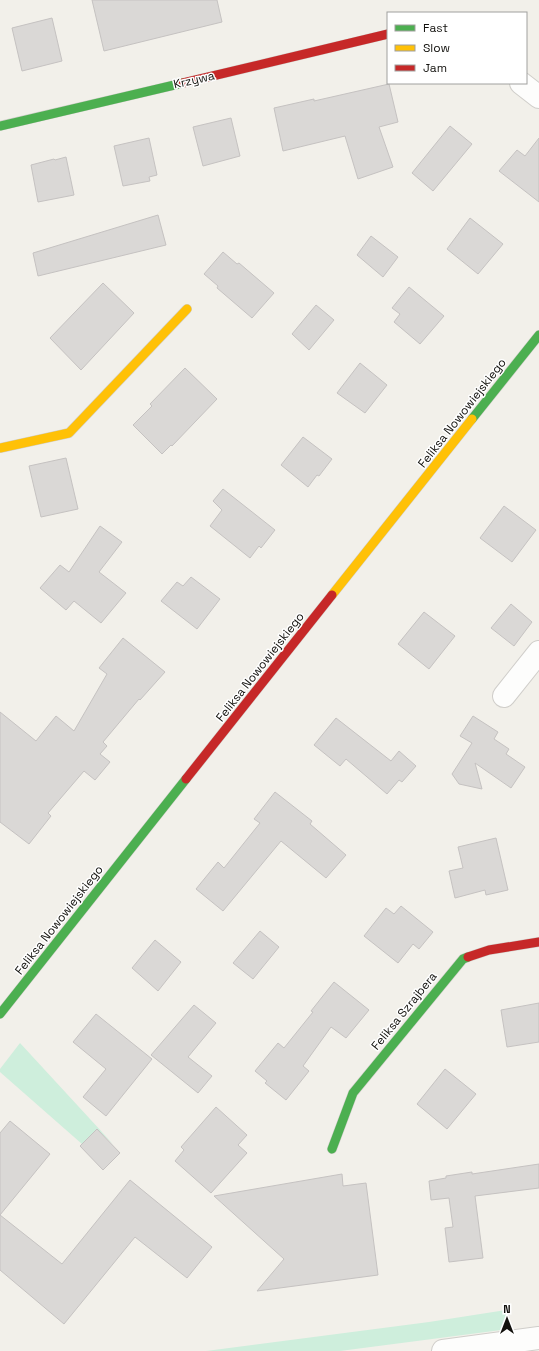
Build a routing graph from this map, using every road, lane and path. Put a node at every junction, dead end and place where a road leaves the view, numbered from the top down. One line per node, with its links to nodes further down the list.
1 (387, 34): 4 (street, Krzywa)
2 (522, 84): 3 (street)
3 (539, 97)
4 (0, 126)
5 (186, 309): 7 (street)
6 (539, 334): 11 (street, Feliksa Nowowiejskiego)
7 (0, 448)
8 (539, 652): 9 (street)
9 (504, 696)
10 (539, 942): 12 (street, Feliksa Szrajbera)
11 (0, 1014)
12 (332, 1149)
13 (539, 1338): 14 (street)
14 (443, 1351)

